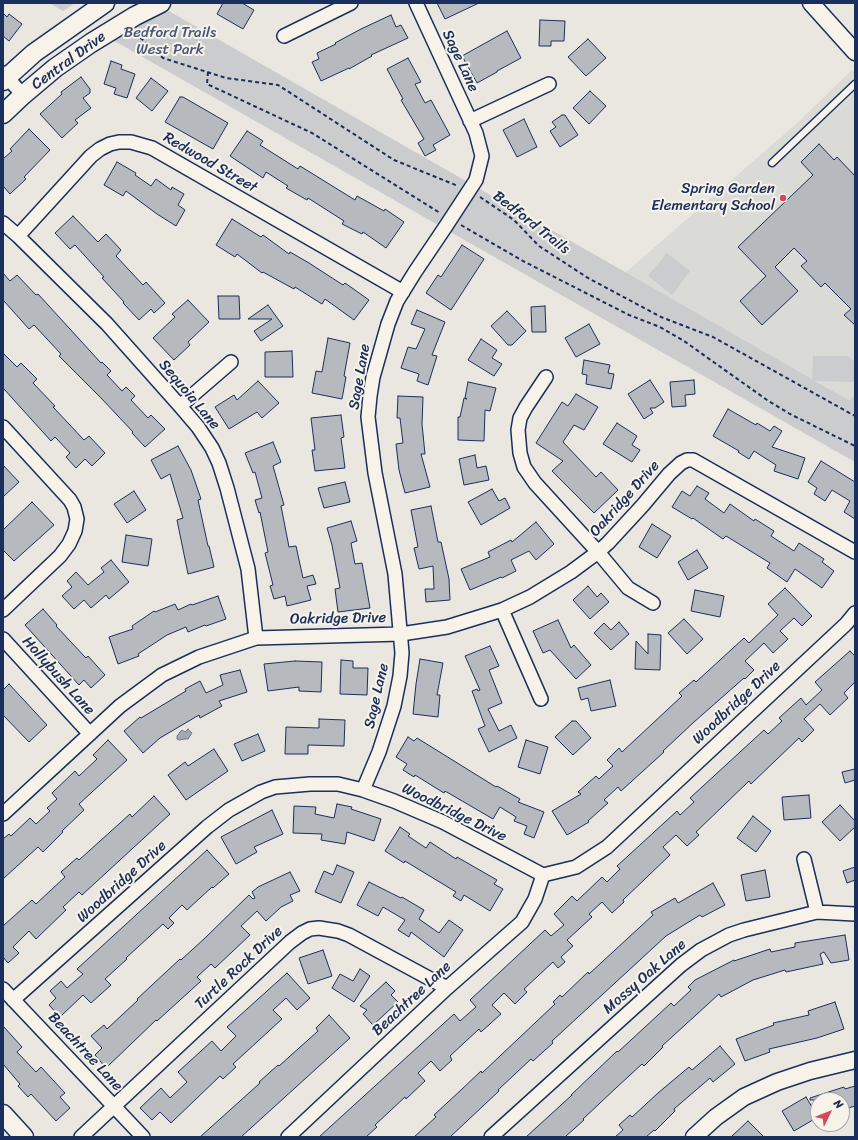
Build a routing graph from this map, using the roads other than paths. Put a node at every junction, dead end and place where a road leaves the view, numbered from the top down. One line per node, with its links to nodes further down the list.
1 (105, 3): 8 (main road, Central Drive)
2 (161, 3): 11 (main road, Central Drive)
3 (351, 3): 6 (street)
4 (416, 3): 13 (street, Sage Lane)
5 (811, 3): 7 (street)
6 (284, 36)
7 (855, 52)
8 (4, 77): 11 (street)
9 (549, 84): 13 (street)
10 (855, 84): 14 (lane)
11 (23, 95): 12 (main road, Central Drive)
12 (3, 114)
13 (470, 121): 17 (street, Sage Lane)
14 (772, 163)
15 (3, 223): 16 (street, Sequoia Lane)
16 (18, 236): 17 (street, Redwood Street); 20 (street, Sequoia Lane)
17 (403, 292): 28 (street, Sage Lane)
18 (231, 362): 20 (street)
19 (546, 377): 22 (street)
20 (180, 406): 29 (street, Sequoia Lane)
21 (3, 427): 25 (street)
22 (598, 552): 23 (street, Oakridge Drive); 24 (street); 26 (street, Oakridge Drive)
23 (855, 552)
24 (654, 603)
25 (3, 610)
26 (502, 610): 28 (street, Oakridge Drive); 31 (street)
27 (855, 613): 36 (street, Woodbridge Drive)
28 (401, 634): 29 (street, Oakridge Drive); 33 (street, Sage Lane)
29 (256, 638): 32 (street, Oakridge Drive)
30 (3, 639): 32 (street, Hollybush Lane)
31 (541, 699)
32 (90, 734): 34 (street, Oakridge Drive)
33 (363, 790): 36 (street, Woodbridge Drive); 41 (street, Woodbridge Drive)
34 (3, 814)
35 (804, 859): 37 (street)
36 (543, 875): 39 (street, Beachtree Lane)
37 (817, 912): 38 (street, Mossy Oak Lane); 49 (street, Mossy Oak Lane)
38 (855, 914)
39 (447, 988): 43 (street, Turtle Rock Drive); 48 (street, Beachtree Lane)
40 (3, 989): 41 (street, Beachtree Lane)
41 (13, 1000): 43 (street, Beachtree Lane)
42 (855, 1060): 50 (street)
43 (114, 1106): 46 (street, Turtle Rock Drive); 47 (street, Beachtree Lane)
44 (3, 1114): 45 (main road)
45 (24, 1137)
46 (81, 1137)
47 (143, 1137)
48 (288, 1137)
49 (491, 1137)
50 (694, 1137)

